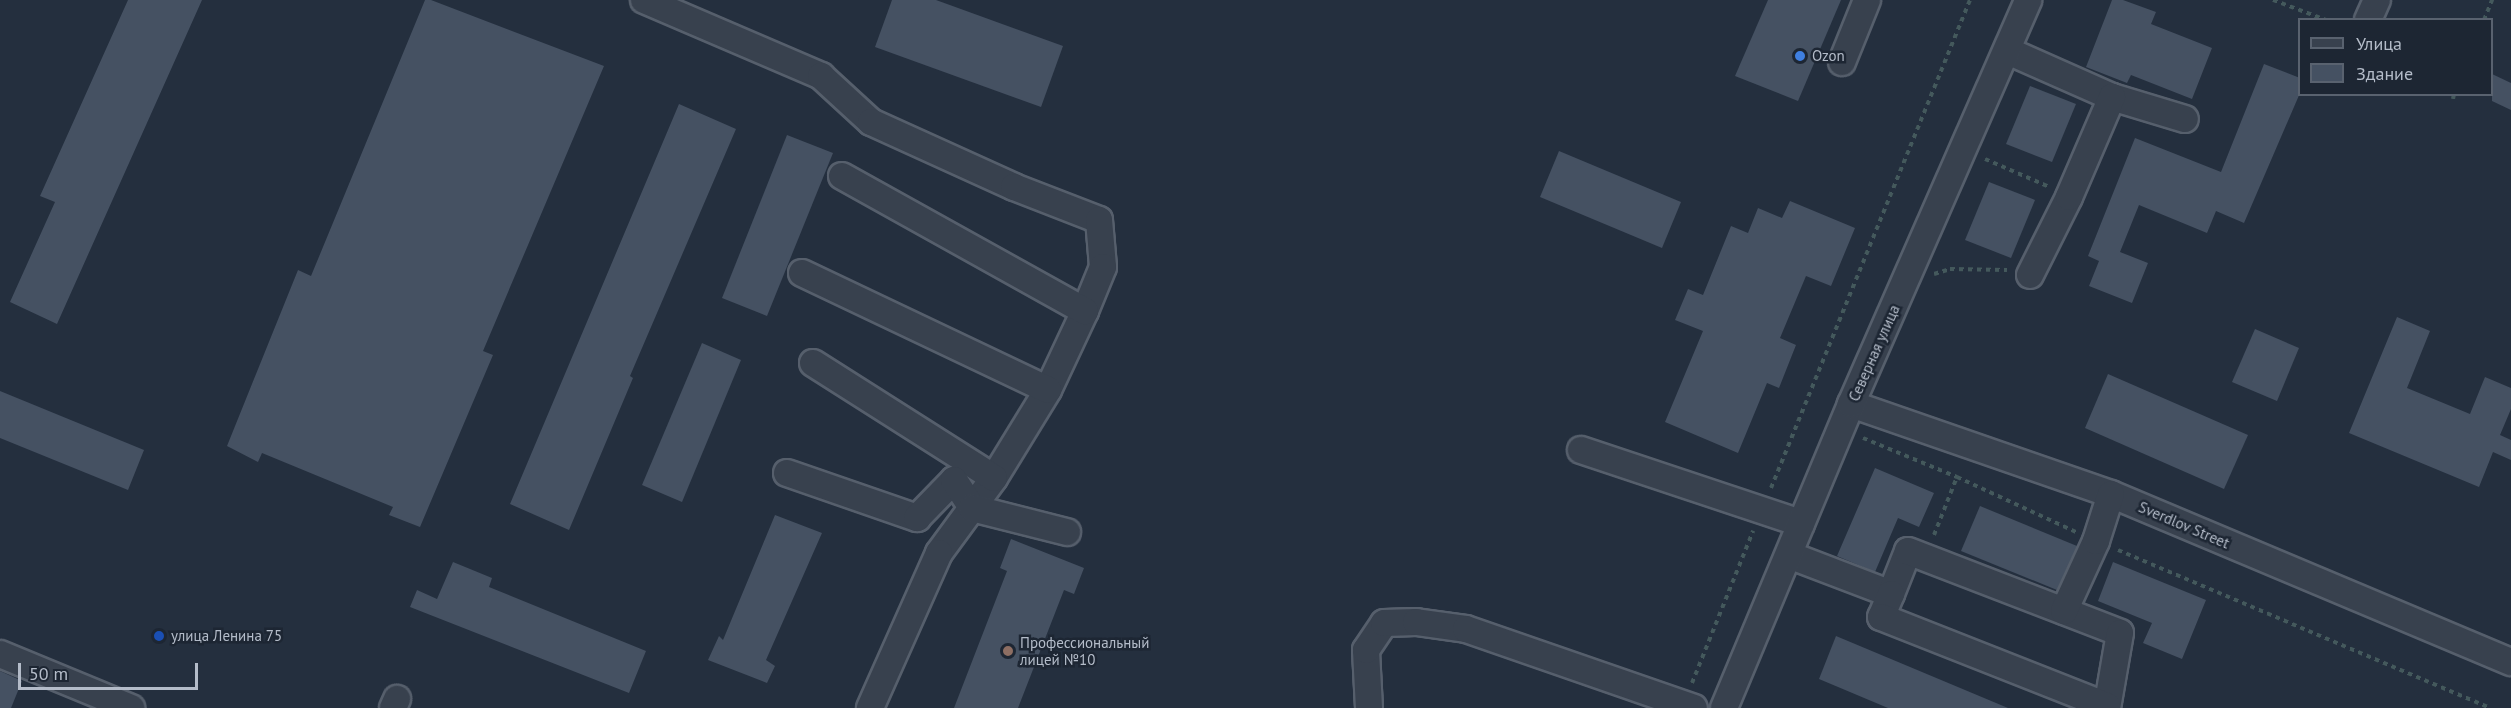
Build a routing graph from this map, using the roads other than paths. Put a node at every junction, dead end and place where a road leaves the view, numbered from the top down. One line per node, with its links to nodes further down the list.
1 (644, 0): 13 (street)
2 (1867, 0): 7 (street)
3 (2028, 0): 6 (street, Северная улица)
4 (2377, 0): 5 (street)
5 (2369, 18)
6 (2008, 51): 8 (street); 16 (street, Северная улица)
7 (1842, 62)
8 (2112, 97): 9 (street); 12 (street)
9 (2186, 120)
10 (842, 176): 13 (street)
11 (802, 273): 15 (street)
12 (2030, 275)
13 (1085, 311): 15 (street)
14 (813, 363): 19 (street)
15 (1048, 390): 19 (street)
16 (1861, 408): 20 (street, Sverdlov Street); 22 (street, Северная улица)
17 (1581, 450): 22 (street)
18 (787, 473): 21 (street)
19 (994, 478): 21 (street)
20 (2111, 494): 26 (street); 28 (street, Sverdlov Street)
21 (972, 508): 23 (street); 32 (street)
22 (1801, 523): 24 (street, Северная улица)
23 (1067, 532)
24 (1789, 555): 25 (street); 34 (street, Северная улица)
25 (1890, 594): 26 (street); 30 (street)
26 (2064, 611): 30 (street)
27 (0, 654): 31 (street)
28 (2511, 662)
29 (1688, 706): 33 (street)
30 (2107, 707)
31 (131, 708)
32 (870, 708)
33 (1369, 708)
34 (1724, 708)

